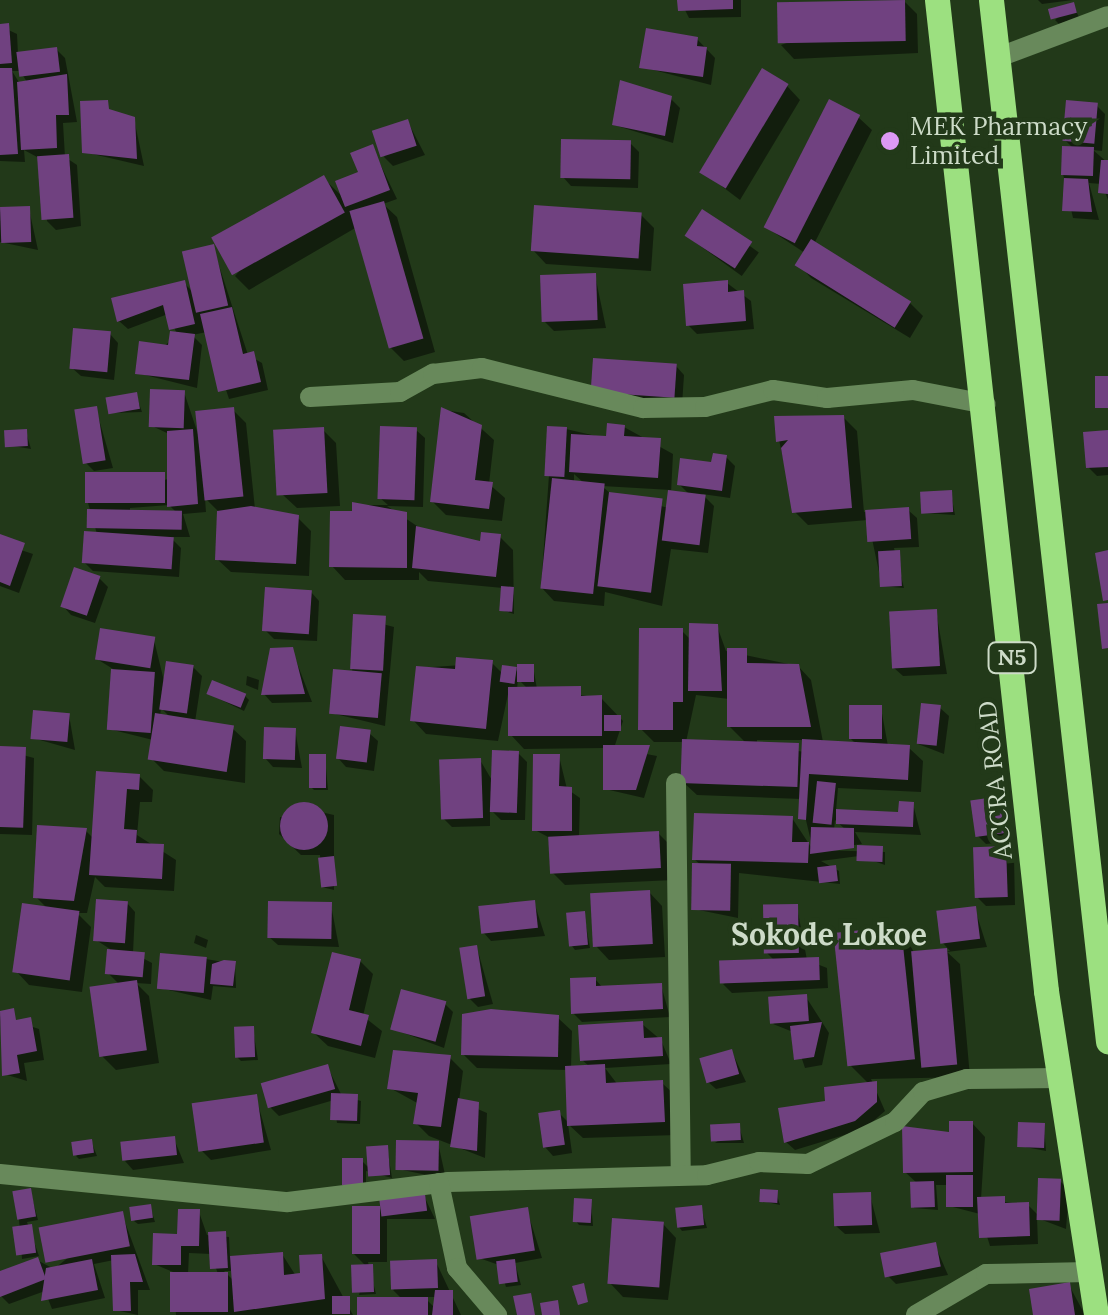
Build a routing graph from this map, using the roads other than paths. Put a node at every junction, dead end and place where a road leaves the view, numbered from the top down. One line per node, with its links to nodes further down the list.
1 (937, 0): 6 (main road, ACCRA ROAD / N5)
2 (992, 0): 4 (main road, N5)
3 (1108, 16): 4 (street)
4 (999, 57): 8 (main road, N5)
5 (310, 397): 6 (street)
6 (986, 404): 9 (main road, ACCRA ROAD / N5)
7 (676, 783): 10 (street)
8 (1108, 1041)
9 (1060, 1078): 10 (street); 13 (main road, ACCRA ROAD / N5)
10 (681, 1170): 12 (street)
11 (0, 1174): 12 (street)
12 (439, 1182): 14 (street)
13 (1089, 1272): 15 (street); 16 (main road, ACCRA ROAD / N5)
14 (497, 1315)
15 (916, 1315)
16 (1096, 1315)

